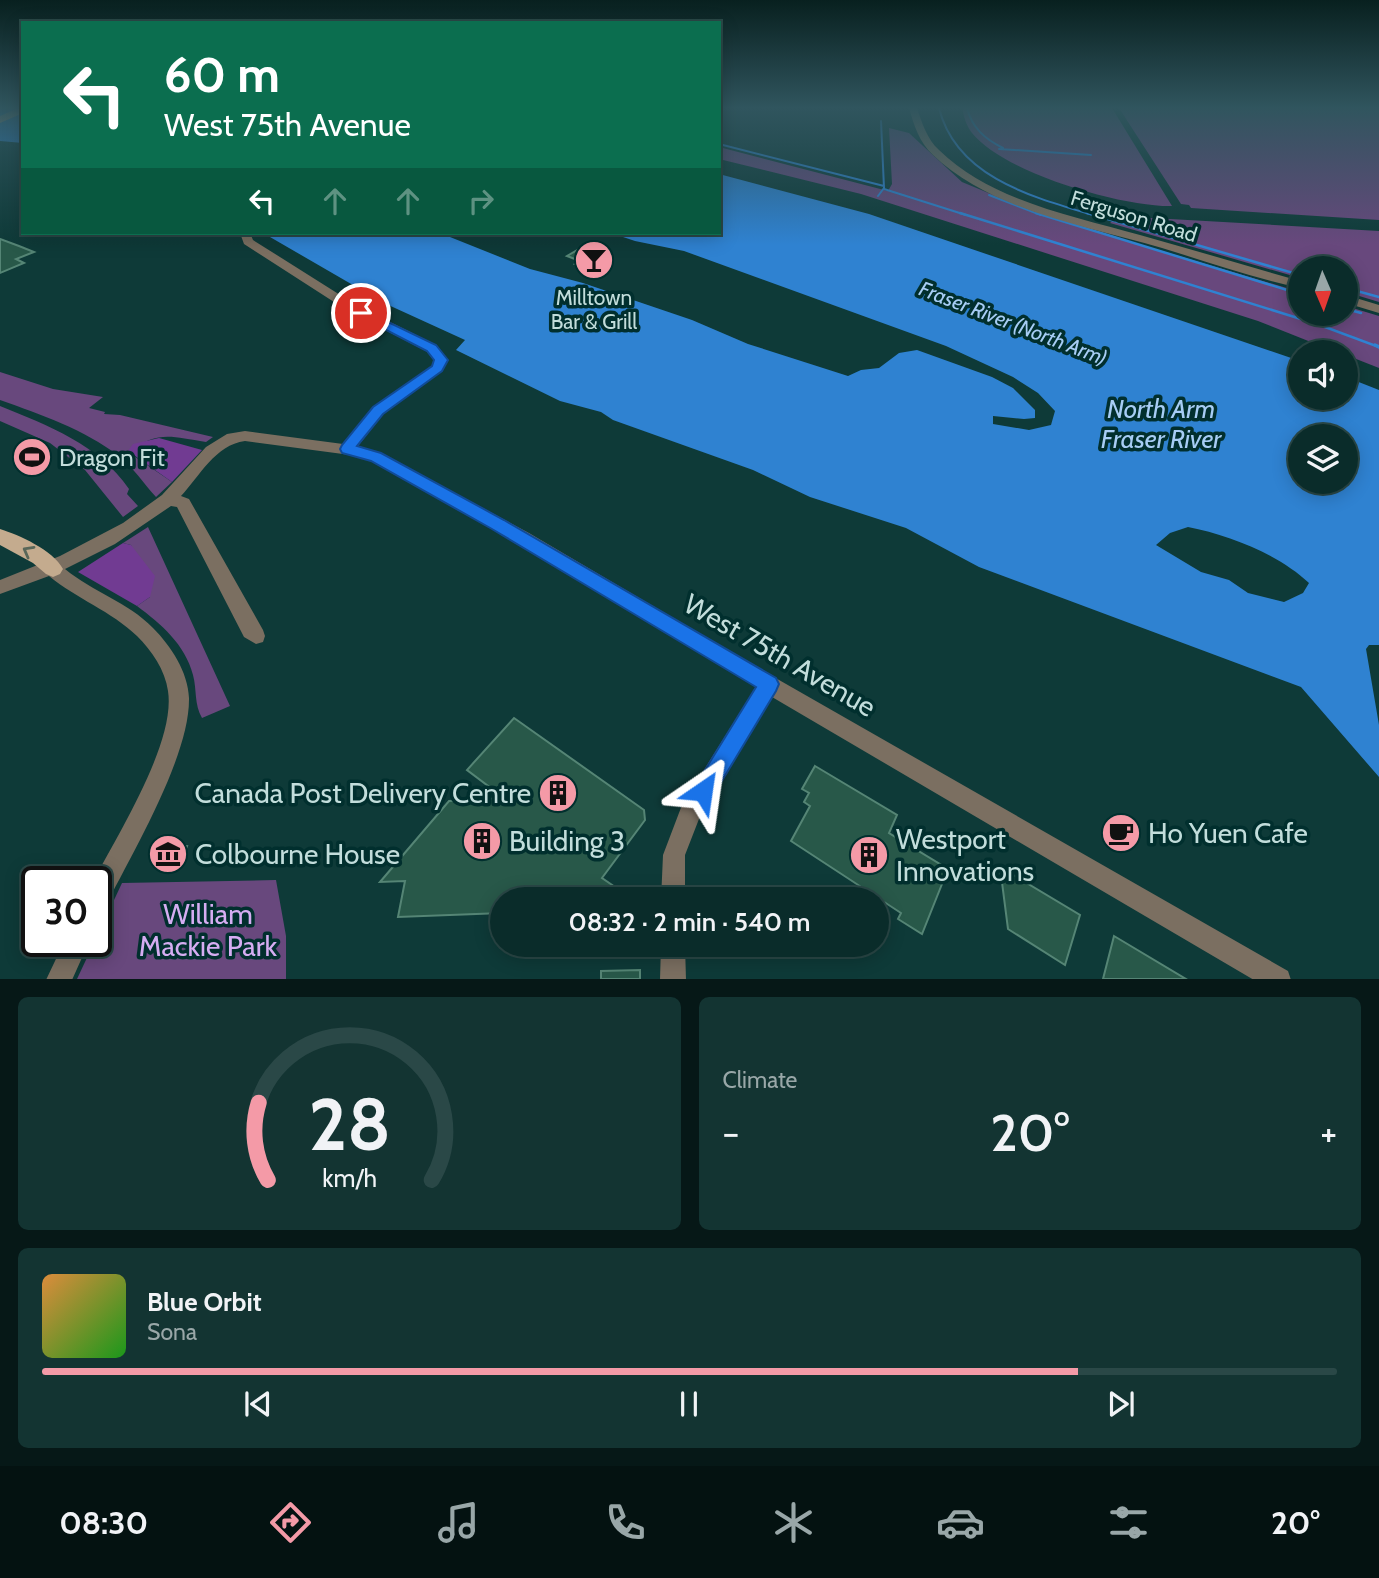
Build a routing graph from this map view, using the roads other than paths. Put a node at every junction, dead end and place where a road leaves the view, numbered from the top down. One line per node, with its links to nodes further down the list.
1 (937, 154): 3 (street, Ferguson Road)
2 (246, 235): 6 (street)
3 (1288, 281)
4 (1358, 303): 5 (street)
5 (1379, 309)
6 (347, 449): 7 (street, West 75th Avenue); 12 (street, West 75th Avenue)
7 (168, 499): 9 (street); 11 (street)
8 (0, 536): 9 (main road, one-way to 8)
9 (53, 569): 10 (street); 13 (street)
10 (0, 587)
11 (256, 636)
12 (769, 684): 14 (street); 19 (street, West 75th Avenue)
13 (112, 868)
14 (673, 887)
15 (69, 957): 17 (street)
16 (673, 957): 18 (street)
17 (58, 979)
18 (673, 979)
19 (1279, 979)

